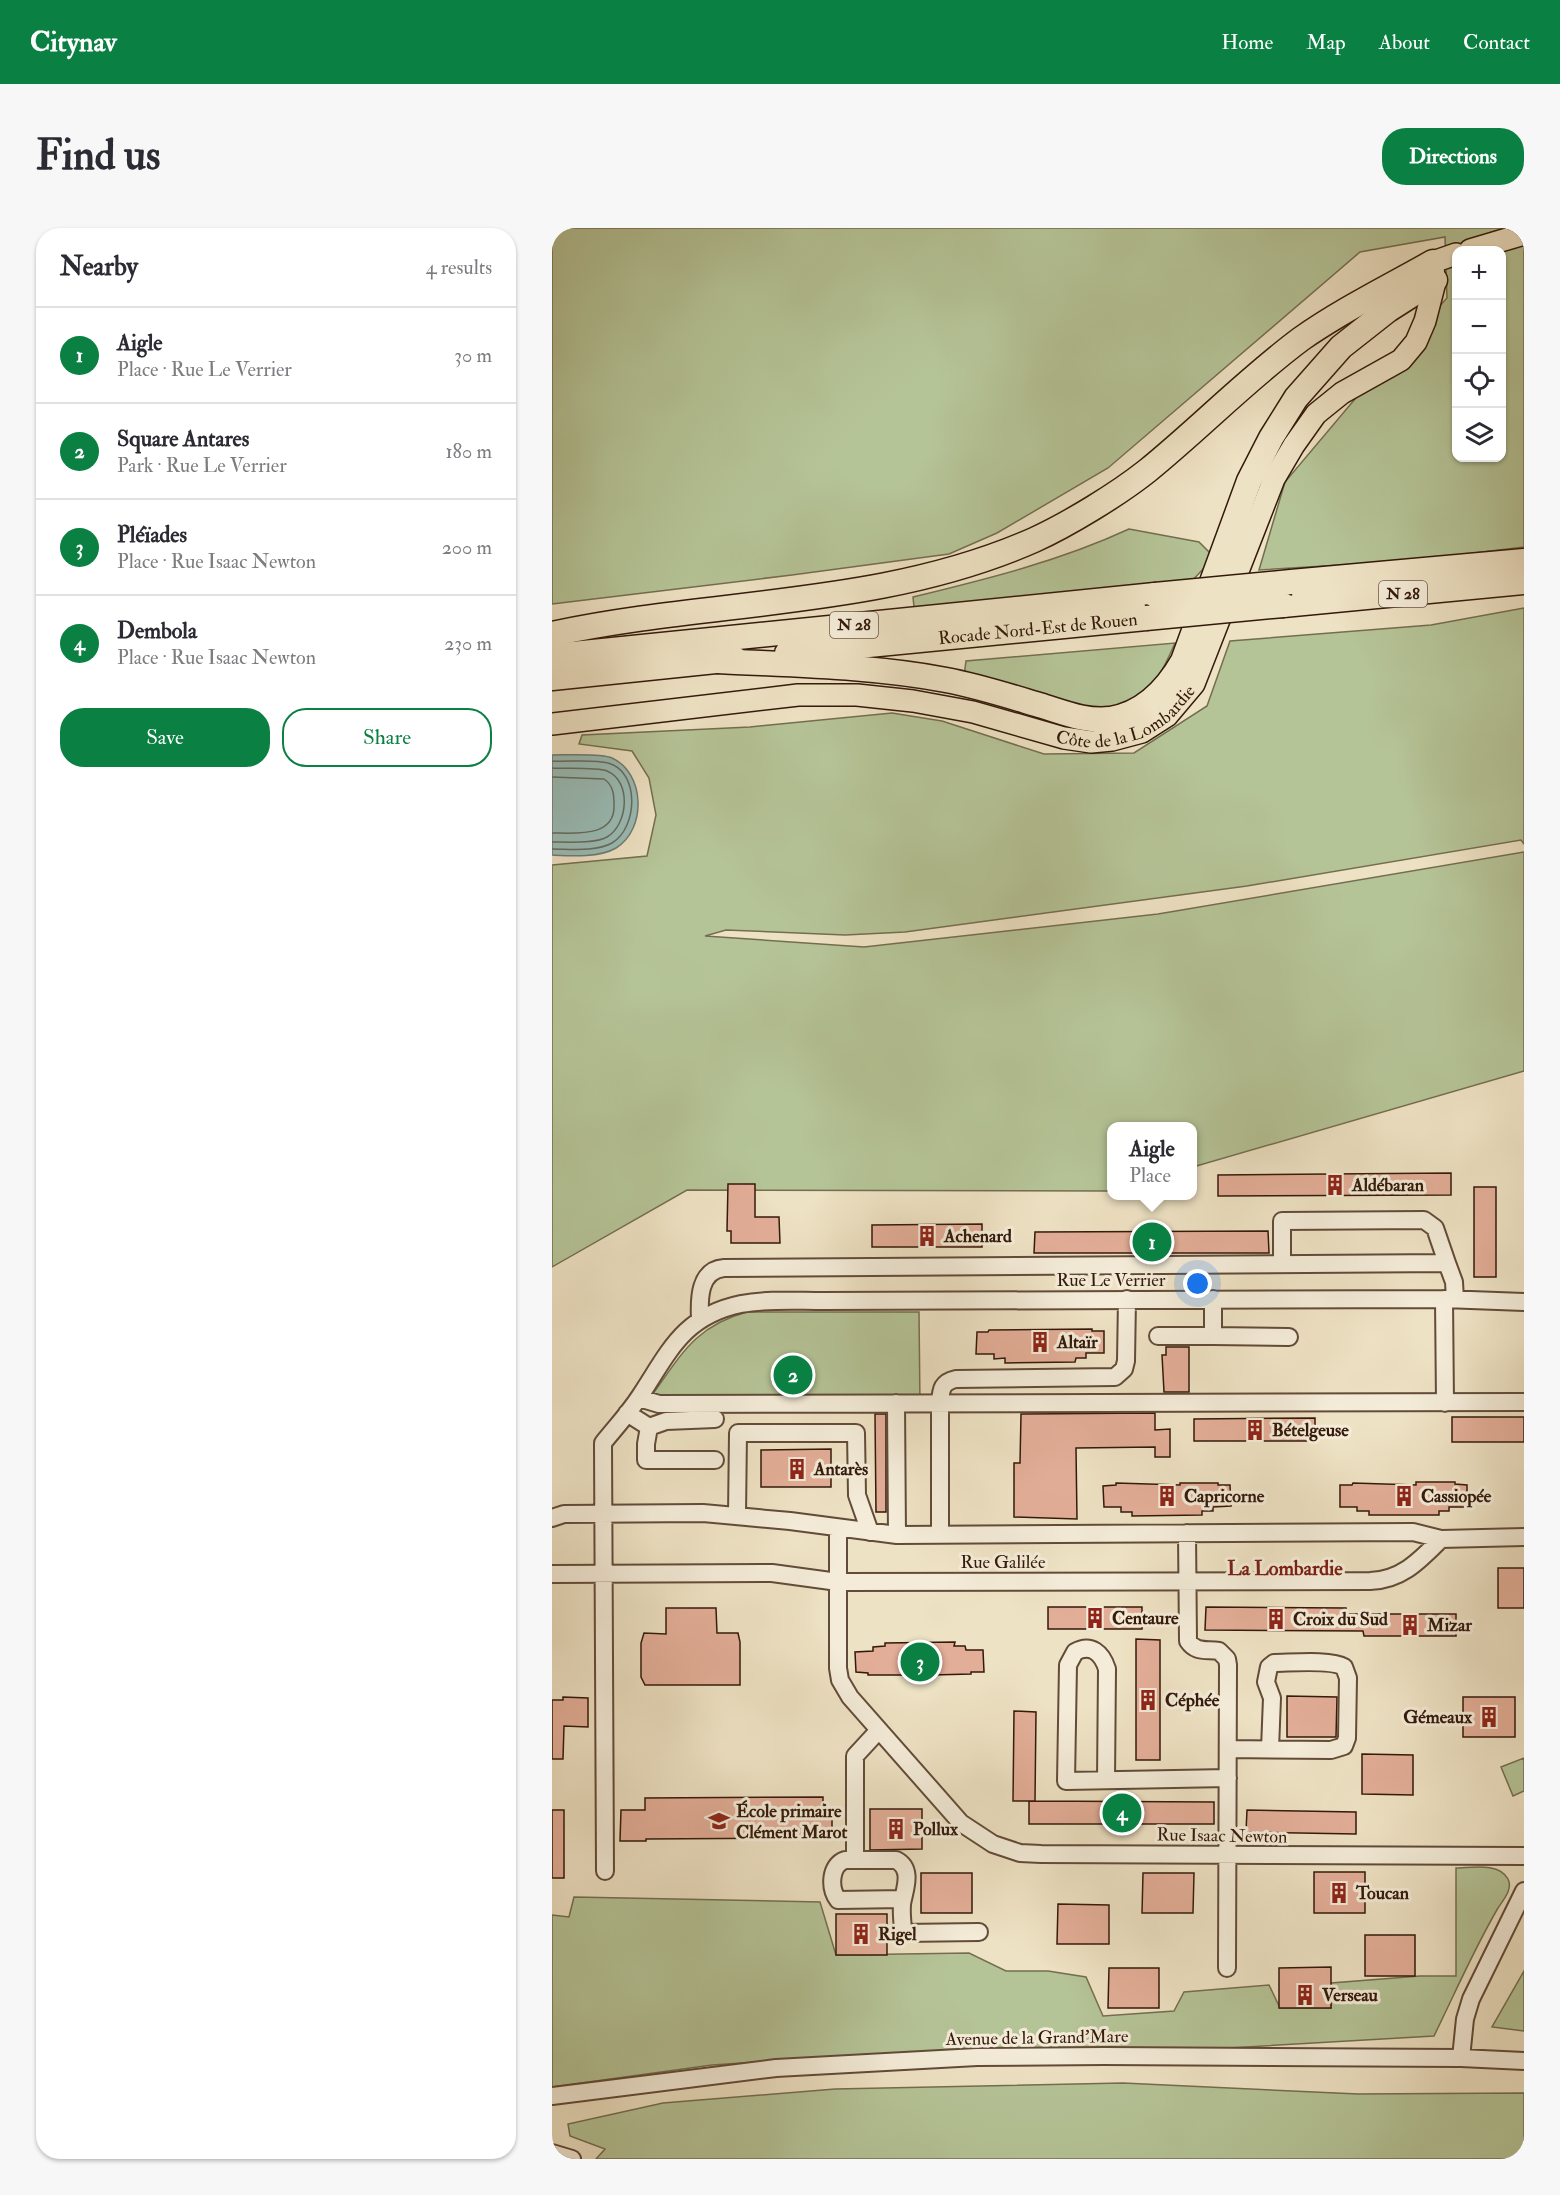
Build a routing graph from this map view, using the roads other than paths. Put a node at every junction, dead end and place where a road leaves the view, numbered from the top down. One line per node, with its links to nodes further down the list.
1 (1516, 236): 2 (main road); 3 (main road)
2 (1483, 246)
3 (1496, 246)
4 (1452, 258): 6 (main road)
5 (1452, 269): 6 (main road)
6 (1434, 271): 10 (highway); 12 (highway); 14 (main road, Côte de la Lombardie)
7 (1524, 561): 9 (highway, Rocade Nord-Est de Rouen / N 28)
8 (1524, 582): 9 (highway, Rocade Nord-Est de Rouen / N 28)
9 (1287, 593): 11 (highway, Rocade Nord-Est de Rouen / N 28, bridge); 12 (highway, Rocade Nord-Est de Rouen / N 28, bridge)
10 (552, 634)
11 (552, 656)
12 (718, 661): 13 (highway, Rocade Nord-Est de Rouen / N 28)
13 (552, 678)
14 (552, 724)
15 (1448, 1263): 16 (street); 16 (street); 19 (street)
16 (1282, 1264): 21 (street)
17 (1127, 1299): 18 (street, Rue Le Verrier); 21 (street, Rue Le Verrier); 26 (street)
18 (1213, 1299): 19 (street, Rue Le Verrier); 23 (street)
19 (1449, 1299): 20 (street, Rue Le Verrier); 29 (street)
20 (1524, 1302)
21 (700, 1318): 25 (street)
22 (1158, 1336): 23 (street)
23 (1213, 1336): 24 (street)
24 (1288, 1337)
25 (639, 1398): 28 (street); 30 (street)
26 (940, 1402): 28 (street); 29 (street); 40 (street)
27 (1524, 1402): 29 (street)
28 (896, 1403): 41 (street)
29 (1445, 1403)
30 (627, 1413): 32 (street); 34 (street)
31 (715, 1419): 32 (street)
32 (649, 1427): 33 (street)
33 (715, 1460)
34 (603, 1514): 35 (street, Rue Galilée); 36 (street, Rue Galilée); 45 (street)
35 (737, 1515): 37 (street, Rue Galilée); 38 (street)
36 (552, 1518)
37 (838, 1528): 38 (street, Rue Galilée); 46 (street, Rue Isaac Newton)
38 (870, 1532): 41 (street, Rue Galilée)
39 (1187, 1533): 40 (street, Rue Galilée); 43 (street, Rue Galilée); 47 (street)
40 (940, 1534): 41 (street, Rue Galilée)
41 (897, 1535)
42 (1524, 1537): 43 (street, Rue Galilée)
43 (1441, 1539): 47 (street, Rue Galilée)
44 (552, 1574): 45 (street, Rue Galilée)
45 (603, 1574): 46 (street, Rue Galilée); 56 (street)
46 (838, 1582): 47 (street, Rue Galilée); 48 (street, Rue Isaac Newton)
47 (1187, 1582): 49 (street)
48 (879, 1730): 53 (street, Rue Isaac Newton); 55 (street)
49 (1228, 1749): 50 (street); 51 (street)
50 (1270, 1749): 50 (street)
51 (1228, 1778): 52 (street); 53 (street)
52 (1106, 1780): 52 (street)
53 (1228, 1855): 54 (street, Rue Isaac Newton); 60 (street)
54 (1524, 1856)
55 (855, 1860): 58 (street); 58 (street)
56 (605, 1871)
57 (1524, 1891): 61 (street)
58 (903, 1899): 59 (street)
59 (979, 1932)
60 (1227, 1968)
61 (1461, 2058): 62 (street, Avenue de la Grand'Mare); 63 (street, Avenue de la Grand'Mare)
62 (1524, 2061)
63 (552, 2096)
64 (552, 2153): 65 (street)
65 (572, 2159)

